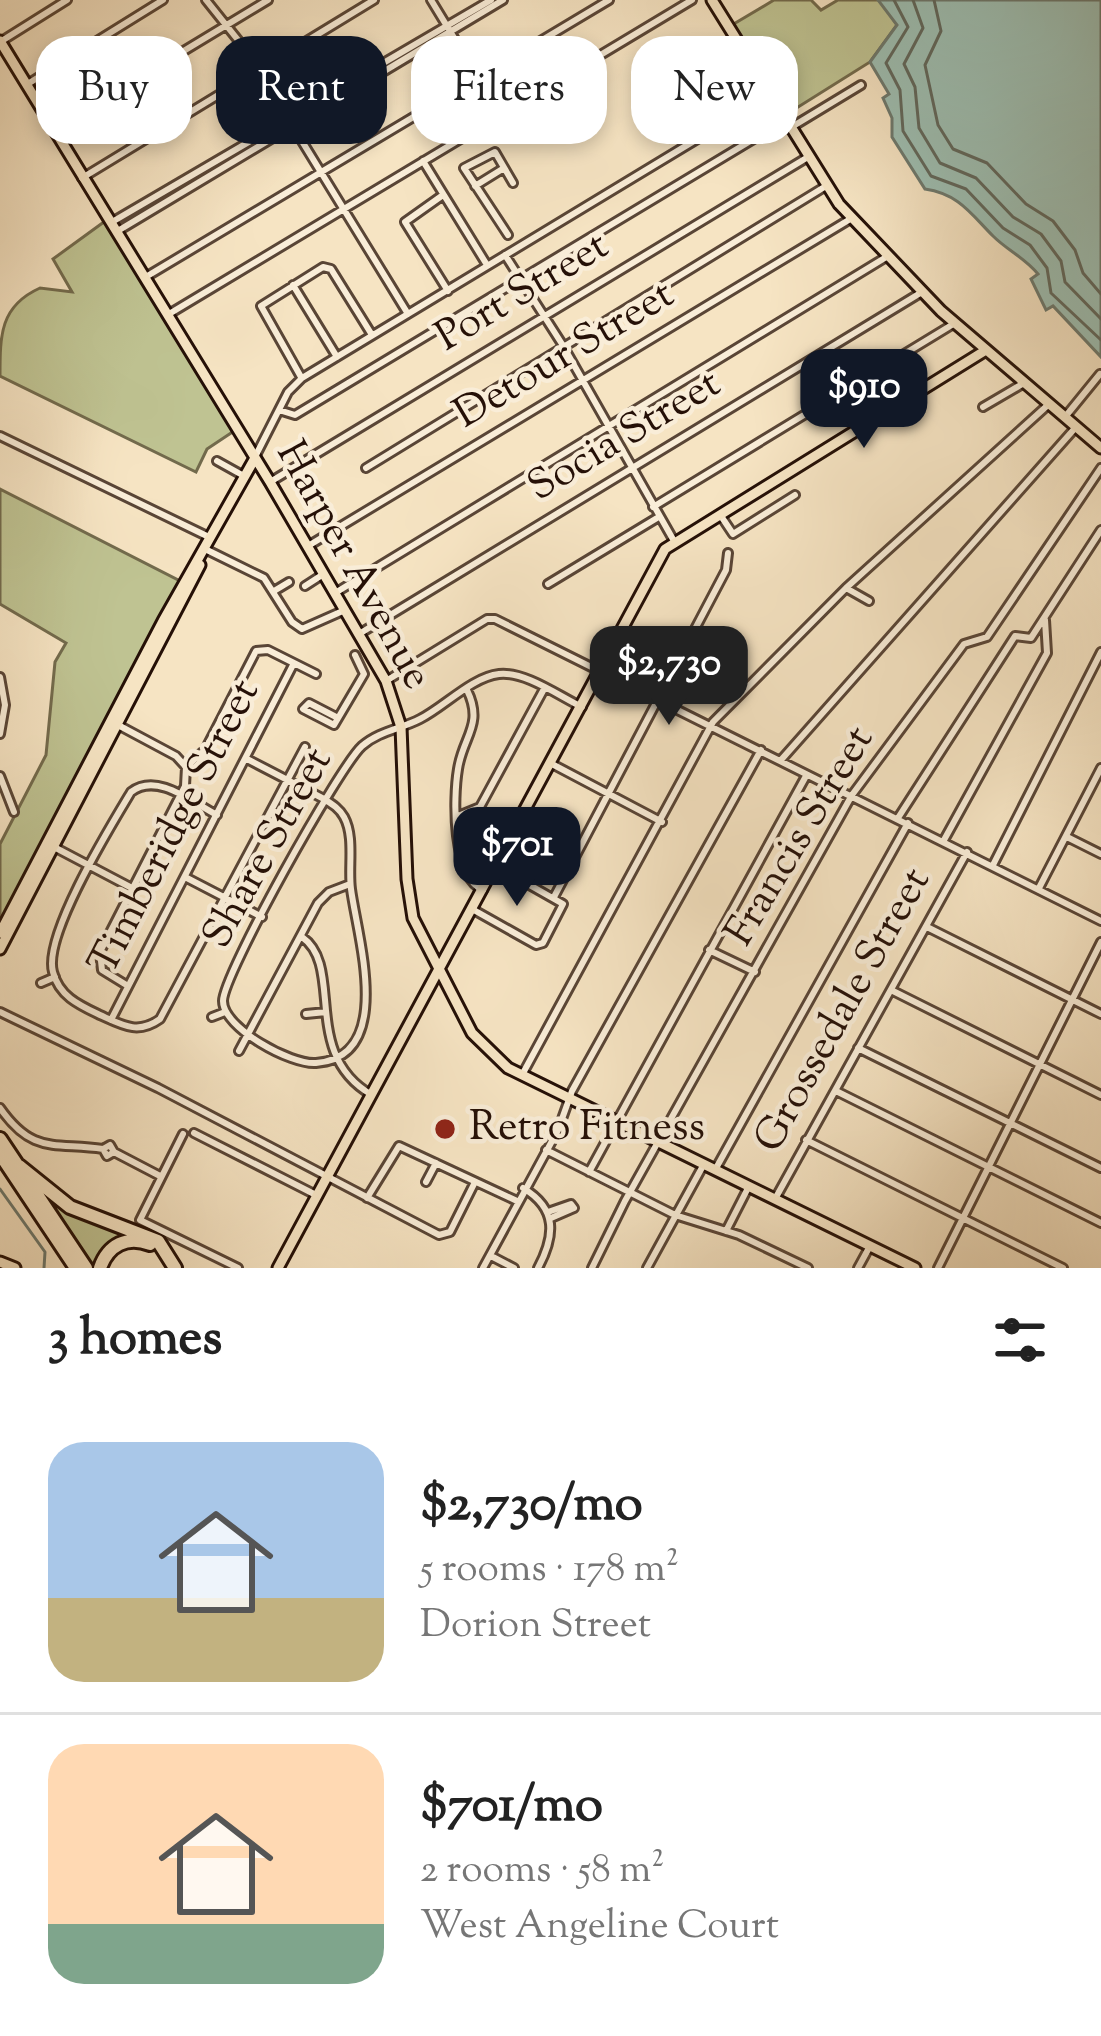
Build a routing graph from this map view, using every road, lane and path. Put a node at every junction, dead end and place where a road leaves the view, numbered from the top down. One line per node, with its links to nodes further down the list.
1 (67, 0): 19 (street)
2 (163, 0): 23 (street)
3 (206, 0): 12 (street)
4 (268, 0): 12 (street)
5 (374, 0): 15 (street)
6 (431, 0): 13 (street)
7 (491, 0): 13 (street)
8 (502, 0): 13 (street)
9 (609, 0): 17 (street)
10 (692, 0): 21 (street)
11 (712, 0): 18 (main road)
12 (226, 26): 14 (street); 20 (street)
13 (448, 28): 16 (street); 22 (street)
14 (233, 36)
15 (314, 36)
16 (453, 36)
17 (548, 36)
18 (734, 36)
19 (1, 45): 23 (main road, Harper Avenue)
20 (192, 46)
21 (607, 51)
22 (387, 65)
23 (26, 85): 26 (main road, Harper Avenue)
24 (861, 86): 28 (street)
25 (216, 96): 40 (street)
26 (36, 102)
27 (411, 117): 39 (street)
28 (798, 119)
29 (798, 140): 36 (main road)
30 (61, 144): 40 (main road, Harper Avenue)
31 (254, 144): 47 (street)
32 (303, 144): 39 (street)
33 (452, 144): 37 (street)
34 (688, 144): 48 (street)
35 (754, 144): 52 (street)
36 (808, 157): 43 (main road); 57 (street, Port Street)
37 (423, 161): 44 (street); 45 (street)
38 (504, 168): 41 (street); 42 (street); 42 (street)
39 (320, 172): 45 (street); 51 (street)
40 (82, 178): 47 (main road, Harper Avenue)
41 (513, 183)
42 (475, 186): 48 (street)
43 (826, 186): 46 (main road); 61 (street)
44 (443, 195): 50 (street); 54 (street)
45 (343, 210): 56 (street); 58 (street)
46 (852, 218): 49 (main road); 66 (street, Detour Street)
47 (113, 227): 51 (main road, Harper Avenue)
48 (511, 250): 50 (street); 52 (street)
49 (888, 256): 55 (main road); 73 (street)
50 (487, 265): 54 (street)
51 (144, 278): 58 (main road, Harper Avenue)
52 (522, 281): 57 (street); 70 (street)
53 (293, 285): 60 (street); 63 (street); 65 (street)
54 (448, 291): 56 (street)
55 (922, 292): 59 (main road); 80 (street, Socia Street)
56 (408, 314): 60 (street)
57 (545, 315): 61 (street); 82 (street, Port Street)
58 (166, 316): 76 (main road, Harper Avenue)
59 (955, 323): 62 (main road); 84 (street)
60 (372, 335): 63 (street)
61 (562, 344): 66 (street); 78 (street)
62 (986, 350): 67 (main road); 85 (main road)
63 (337, 357): 65 (street)
64 (1100, 374): 71 (street)
65 (302, 378): 70 (street)
66 (582, 381): 73 (street); 90 (street, Detour Street)
67 (1024, 383): 68 (main road); 69 (street)
68 (1049, 404): 71 (main road); 96 (street)
69 (983, 406)
70 (279, 410): 76 (street)
71 (1065, 418): 72 (main road)
72 (1080, 426): 75 (main road); 127 (street)
73 (607, 430): 80 (street); 98 (street)
74 (0, 436): 89 (street)
75 (1101, 448)
76 (255, 458): 81 (main road); 82 (main road, Harper Avenue)
77 (218, 461): 81 (street)
78 (366, 468)
79 (1101, 468): 138 (street, Francis Street)
80 (630, 469): 84 (street); 103 (street, Socia Street)
81 (244, 476): 89 (main road)
82 (270, 482): 90 (main road, Harper Avenue)
83 (795, 495): 85 (street)
84 (653, 507): 86 (street)
85 (719, 513): 88 (main road)
86 (659, 517): 88 (street); 94 (street)
87 (1101, 530): 102 (street)
88 (674, 541): 108 (main road)
89 (208, 543): 97 (street); 101 (main road)
90 (308, 546): 92 (main road, Harper Avenue)
91 (728, 553): 115 (street)
92 (324, 574): 95 (street); 98 (main road, Harper Avenue)
93 (289, 582): 97 (street)
94 (548, 584)
95 (305, 586)
96 (846, 589): 99 (street); 120 (street)
97 (274, 592): 100 (street)
98 (335, 593): 100 (main road, Harper Avenue)
99 (869, 601)
100 (345, 610): 103 (main road, Harper Avenue)
101 (172, 612): 107 (main road); 114 (main road)
102 (1045, 618): 144 (street); 148 (street)
103 (359, 634): 104 (main road, Harper Avenue)
104 (367, 648): 111 (main road, Harper Avenue); 118 (street)
105 (1101, 652): 152 (street)
106 (294, 663): 109 (street); 126 (street, Timberidge Street); 129 (street)
107 (141, 664): 114 (main road); 117 (main road)
108 (602, 671): 111 (street); 115 (street); 116 (main road)
109 (316, 674)
110 (0, 676): 122 (street)
111 (386, 681): 121 (main road, Harper Avenue)
112 (544, 689): 113 (street, Share Street); 116 (street, Share Street); 143 (street)
113 (467, 690): 121 (street, Share Street); 143 (street)
114 (133, 695): 119 (main road)
115 (659, 700): 120 (street); 136 (street)
116 (583, 707): 128 (main road)
117 (117, 708): 119 (main road); 125 (main road)
118 (338, 718): 118 (street)
119 (118, 724): 129 (street); 133 (main road)
120 (712, 726): 124 (street); 145 (street)
121 (401, 727): 140 (street, Share Street); 172 (main road, Harper Avenue)
122 (0, 734)
123 (305, 746): 134 (street)
124 (760, 750): 127 (street); 195 (street)
125 (92, 756): 133 (main road); 149 (main road)
126 (247, 759): 134 (street); 142 (street, Timberidge Street)
127 (781, 760): 131 (street)
128 (551, 764): 136 (street); 153 (main road)
129 (186, 766): 137 (street)
130 (1101, 768): 135 (street)
131 (807, 774): 138 (street); 171 (street)
132 (0, 776): 141 (street)
133 (90, 776): 149 (main road)
134 (286, 779): 140 (street); 162 (street)
135 (1090, 791): 139 (street); 147 (street)
136 (610, 794): 145 (street); 161 (street)
137 (178, 795): 142 (street); 154 (street); 157 (street)
138 (852, 795): 144 (street); 173 (street, Francis Street)
139 (1101, 797)
140 (324, 799): 156 (street); 164 (street, Share Street)
141 (14, 812)
142 (218, 815): 155 (street, Timberidge Street)
143 (458, 817): 159 (street)
144 (898, 818): 146 (street)
145 (662, 822): 191 (street)
146 (908, 823): 148 (street); 208 (street)
147 (1067, 837): 151 (street); 158 (street)
148 (944, 841): 150 (street)
149 (49, 847): 154 (street); 160 (main road)
150 (967, 852): 152 (street); 166 (street, Grossedale Street)
151 (1101, 854)
152 (993, 865): 158 (street)
153 (496, 866): 159 (main road); 161 (street)
154 (92, 867): 157 (street); 174 (street)
155 (185, 877): 162 (street); 176 (street, Timberidge Street)
156 (350, 884): 168 (street); 189 (street)
157 (130, 887): 176 (street)
158 (1040, 889): 165 (street)
159 (483, 890): 163 (main road)
160 (26, 892): 167 (main road); 170 (main road)
161 (554, 897): 163 (street)
162 (224, 898): 164 (street); 185 (street)
163 (472, 909): 172 (main road)
164 (262, 917): 180 (street, Share Street)
165 (1101, 921)
166 (926, 927): 177 (street, Grossedale Street); 178 (street)
167 (0, 933)
168 (300, 936): 181 (street); 186 (street)
169 (1101, 942): 178 (street)
170 (0, 950)
171 (708, 950): 173 (street); 197 (street)
172 (438, 971): 191 (main road, Harper Avenue); 193 (main road)
173 (754, 972): 203 (street, Francis Street)
174 (55, 977): 175 (street); 185 (street)
175 (41, 983)
176 (128, 986): 185 (street, Timberidge Street)
177 (891, 990): 187 (street, Grossedale Street); 190 (street)
178 (1072, 1000): 183 (street); 190 (street)
179 (0, 1012): 213 (street)
180 (225, 1012): 184 (street, Share Street); 186 (street, Share Street)
181 (326, 1012): 182 (street); 189 (street)
182 (306, 1014)
183 (1101, 1014)
184 (212, 1017)
185 (111, 1020)
186 (248, 1035): 188 (street); 189 (street, Share Street)
187 (858, 1048): 192 (street, Grossedale Street); 198 (street)
188 (239, 1051)
189 (334, 1057): 193 (street)
190 (1039, 1065): 194 (street); 198 (street)
191 (523, 1075): 195 (main road, Harper Avenue)
192 (835, 1090): 202 (street, Grossedale Street); 209 (street)
193 (372, 1095): 213 (main road)
194 (1101, 1095)
195 (572, 1100): 197 (main road, Harper Avenue); 204 (street)
196 (0, 1108): 212 (street)
197 (614, 1120): 203 (main road, Harper Avenue); 211 (street)
198 (1010, 1124): 209 (street); 210 (street)
199 (194, 1133): 219 (street)
200 (183, 1134): 212 (street)
201 (0, 1139): 207 (highway)
202 (806, 1140): 221 (street, Grossedale Street); 224 (street)
203 (660, 1143): 208 (main road, Harper Avenue); 218 (street, Francis Street)
204 (546, 1150): 211 (street); 217 (street)
205 (0, 1154): 231 (highway)
206 (436, 1163): 214 (street); 215 (street); 220 (street)
207 (20, 1166): 232 (highway); 234 (highway)
208 (710, 1167): 216 (main road, Harper Avenue); 223 (street)
209 (989, 1168): 224 (street); 225 (street)
210 (1101, 1168)
211 (589, 1172): 218 (street)
212 (160, 1176): 235 (street)
213 (328, 1177): 219 (main road); 220 (street)
214 (426, 1182)
215 (475, 1182): 220 (street); 222 (street)
216 (749, 1186): 221 (main road, Harper Avenue); 226 (street)
217 (524, 1188): 222 (street); 239 (street)
218 (630, 1192): 223 (street); 240 (street, Francis Street)
219 (318, 1196): 236 (main road)
220 (367, 1198)
221 (775, 1199): 227 (main road, Harper Avenue)
222 (517, 1201): 228 (street)
223 (675, 1215): 226 (street); 241 (street)
224 (963, 1219): 245 (street); 246 (street)
225 (1101, 1223)
226 (726, 1232): 242 (street)
227 (870, 1246): 243 (street); 244 (main road, Harper Avenue)
228 (490, 1256): 237 (street); 238 (street)
229 (0, 1262): 230 (main road)
230 (15, 1268)
231 (76, 1268)
232 (86, 1268)
233 (100, 1268): 234 (highway)
234 (171, 1268)
235 (238, 1268)
236 (278, 1268)
237 (483, 1268)
238 (514, 1268)
239 (538, 1268)
240 (592, 1268)
241 (647, 1268)
242 (808, 1268)
243 (858, 1268)
244 (915, 1268)
245 (938, 1268)
246 (1064, 1268)

